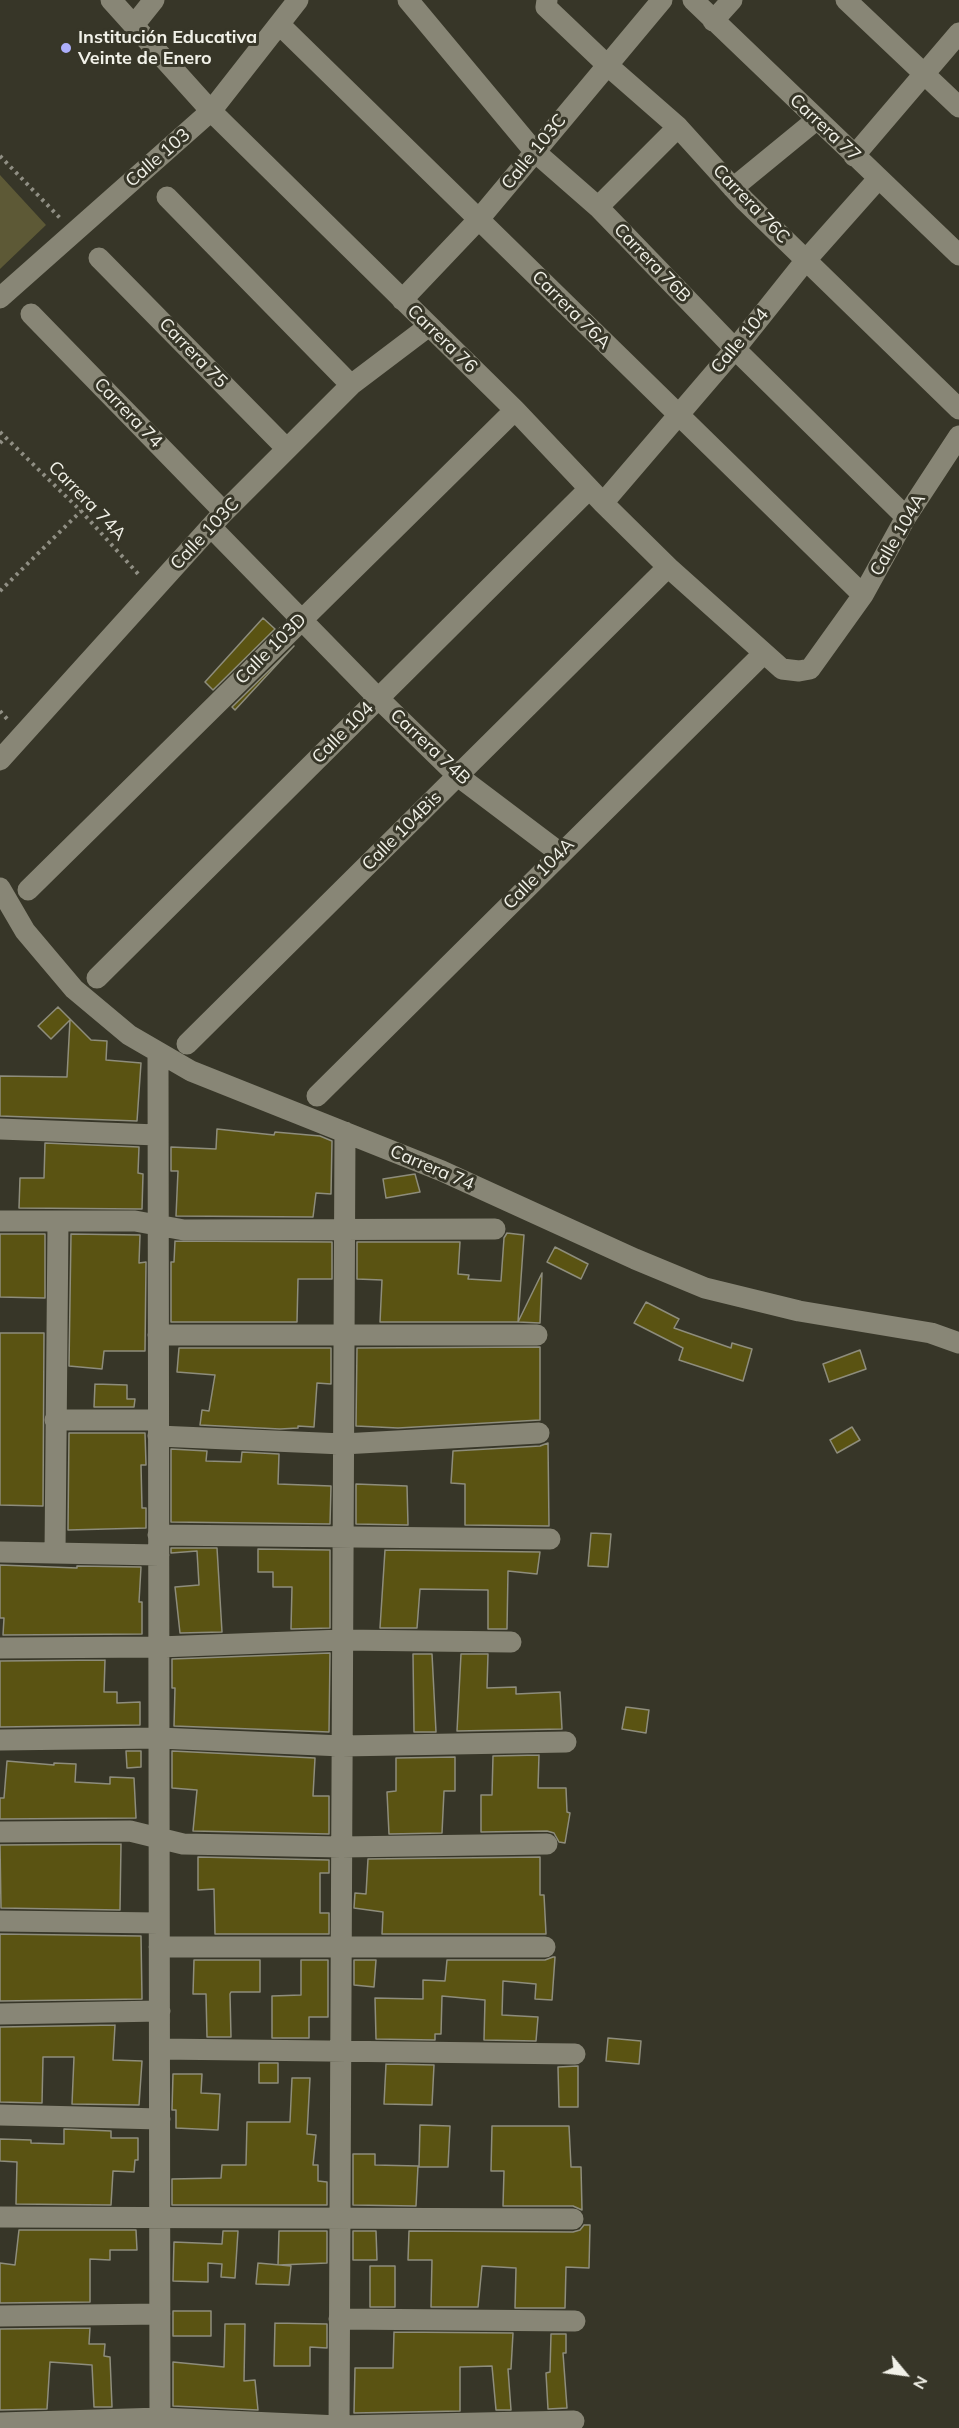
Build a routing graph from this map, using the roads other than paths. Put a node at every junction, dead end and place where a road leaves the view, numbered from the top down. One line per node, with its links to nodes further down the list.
1 (111, 0): 12 (street, Carrera 76)
2 (154, 0): 12 (street)
3 (298, 0): 11 (street, Calle 103)
4 (408, 0): 20 (street, Carrera 76B)
5 (547, 0): 14 (street, Carrera 76C)
6 (662, 0): 14 (street, Calle 103C)
7 (693, 0): 10 (street, Carrera 77)
8 (732, 0): 10 (street)
9 (860, 5): 15 (street)
10 (713, 21): 18 (street, Carrera 77)
11 (280, 25): 17 (street, Calle 103); 26 (street, Carrera 76A)
12 (135, 26): 17 (street, Carrera 76)
13 (959, 33): 15 (street)
14 (606, 64): 19 (street, Carrera 76C); 20 (street, Calle 103C)
15 (924, 75): 16 (street); 21 (street)
16 (959, 107)
17 (212, 111): 30 (street, Calle 103); 31 (street, Carrera 76)
18 (816, 120): 21 (street, Carrera 77); 23 (street)
19 (678, 127): 23 (street, Carrera 76C); 25 (street)
20 (534, 151): 25 (street, Carrera 76B); 26 (street, Calle 103C)
21 (854, 156): 22 (street, Carrera 77)
22 (878, 179): 27 (street, Carrera 77); 29 (street, Calle 104)
23 (733, 188): 29 (street, Carrera 76C)
24 (167, 197): 35 (street)
25 (598, 207): 34 (street, Carrera 76B)
26 (479, 219): 31 (street, Calle 103C); 38 (street, Carrera 76A)
27 (959, 255)
28 (99, 258): 40 (street, Carrera 75)
29 (806, 260): 34 (street, Calle 104); 36 (street, Carrera 76C)
30 (0, 298)
31 (402, 300): 33 (street, Carrera 76)
32 (31, 314): 43 (street, Carrera 74)
33 (429, 326): 35 (street, Calle 103C); 37 (street, Carrera 76)
34 (735, 349): 38 (street, Calle 104); 42 (street, Carrera 76B)
35 (351, 385): 40 (street, Calle 103C)
36 (959, 409)
37 (515, 410): 41 (street, Carrera 76); 46 (street, Calle 103D)
38 (677, 415): 41 (street, Calle 104); 45 (street, Carrera 76A)
39 (959, 436): 42 (street, Calle 104A)
40 (287, 449): 43 (street, Calle 103C)
41 (596, 496): 44 (street, Carrera 76); 49 (street, Calle 104)
42 (906, 517): 45 (street, Calle 104A)
43 (218, 519): 46 (street, Carrera 74B); 50 (street, Calle 103C)
44 (668, 567): 47 (street, Carrera 76); 51 (street, Calle 104Bis)
45 (863, 595): 48 (street, Calle 104A)
46 (302, 619): 49 (street, Carrera 74B); 54 (street, Calle 103D)
47 (763, 654): 48 (street, Carrera 76); 52 (street, Calle 104A)
48 (782, 669)
49 (378, 698): 51 (street, Carrera 74B); 55 (street, Calle 104)
50 (0, 760)
51 (458, 776): 52 (street, Carrera 74B); 56 (street, Calle 104Bis)
52 (560, 854): 58 (street, Calle 104A)
53 (0, 888): 57 (street, Carrera 74)
54 (28, 890)
55 (97, 978)
56 (187, 1044)
57 (158, 1054): 60 (street, Carrera 74); 61 (street)
58 (317, 1096)
59 (0, 1129): 61 (street)
60 (345, 1132): 66 (street); 70 (street, Carrera 74)
61 (158, 1135): 64 (street)
62 (0, 1221): 63 (street)
63 (58, 1222): 64 (street); 71 (street)
64 (158, 1226): 66 (street); 67 (street)
65 (495, 1229): 66 (street)
66 (344, 1230): 68 (street)
67 (158, 1335): 68 (street); 72 (street)
68 (344, 1335): 69 (street); 74 (street)
69 (537, 1335)
70 (959, 1343)
71 (55, 1420): 72 (street); 79 (street)
72 (158, 1428): 74 (street); 77 (street)
73 (539, 1433): 74 (street)
74 (343, 1444): 75 (street)
75 (343, 1537): 76 (street); 77 (street); 80 (street)
76 (550, 1539)
77 (158, 1545): 79 (street); 82 (street)
78 (0, 1552): 79 (street)
79 (55, 1553)
80 (342, 1640): 81 (street); 82 (street); 87 (street)
81 (511, 1642)
82 (159, 1647): 83 (street); 84 (street)
83 (0, 1648)
84 (159, 1738): 85 (street); 87 (street); 89 (street)
85 (0, 1740)
86 (566, 1742): 87 (street)
87 (342, 1746): 91 (street)
88 (0, 1832): 89 (street)
89 (159, 1839): 91 (street); 93 (street)
90 (547, 1844): 91 (street)
91 (341, 1847): 95 (street)
92 (0, 1921): 93 (street)
93 (159, 1923): 94 (street)
94 (159, 1947): 95 (street); 97 (street)
95 (341, 1947): 96 (street); 100 (street)
96 (545, 1947)
97 (160, 2011): 98 (street); 99 (street)
98 (0, 2014)
99 (160, 2049): 100 (street); 103 (street)
100 (340, 2051): 101 (street); 106 (street)
101 (575, 2054)
102 (0, 2115): 103 (street)
103 (160, 2119): 105 (street)
104 (0, 2217): 105 (street)
105 (160, 2217): 106 (street); 108 (street)
106 (339, 2218): 107 (street); 110 (street)
107 (573, 2219)
108 (160, 2314): 109 (street); 114 (street)
109 (0, 2316)
110 (339, 2319): 111 (street); 115 (street)
111 (575, 2321)
112 (574, 2421): 115 (street)
113 (0, 2423): 114 (street)
114 (160, 2423): 115 (street)
115 (339, 2427)

